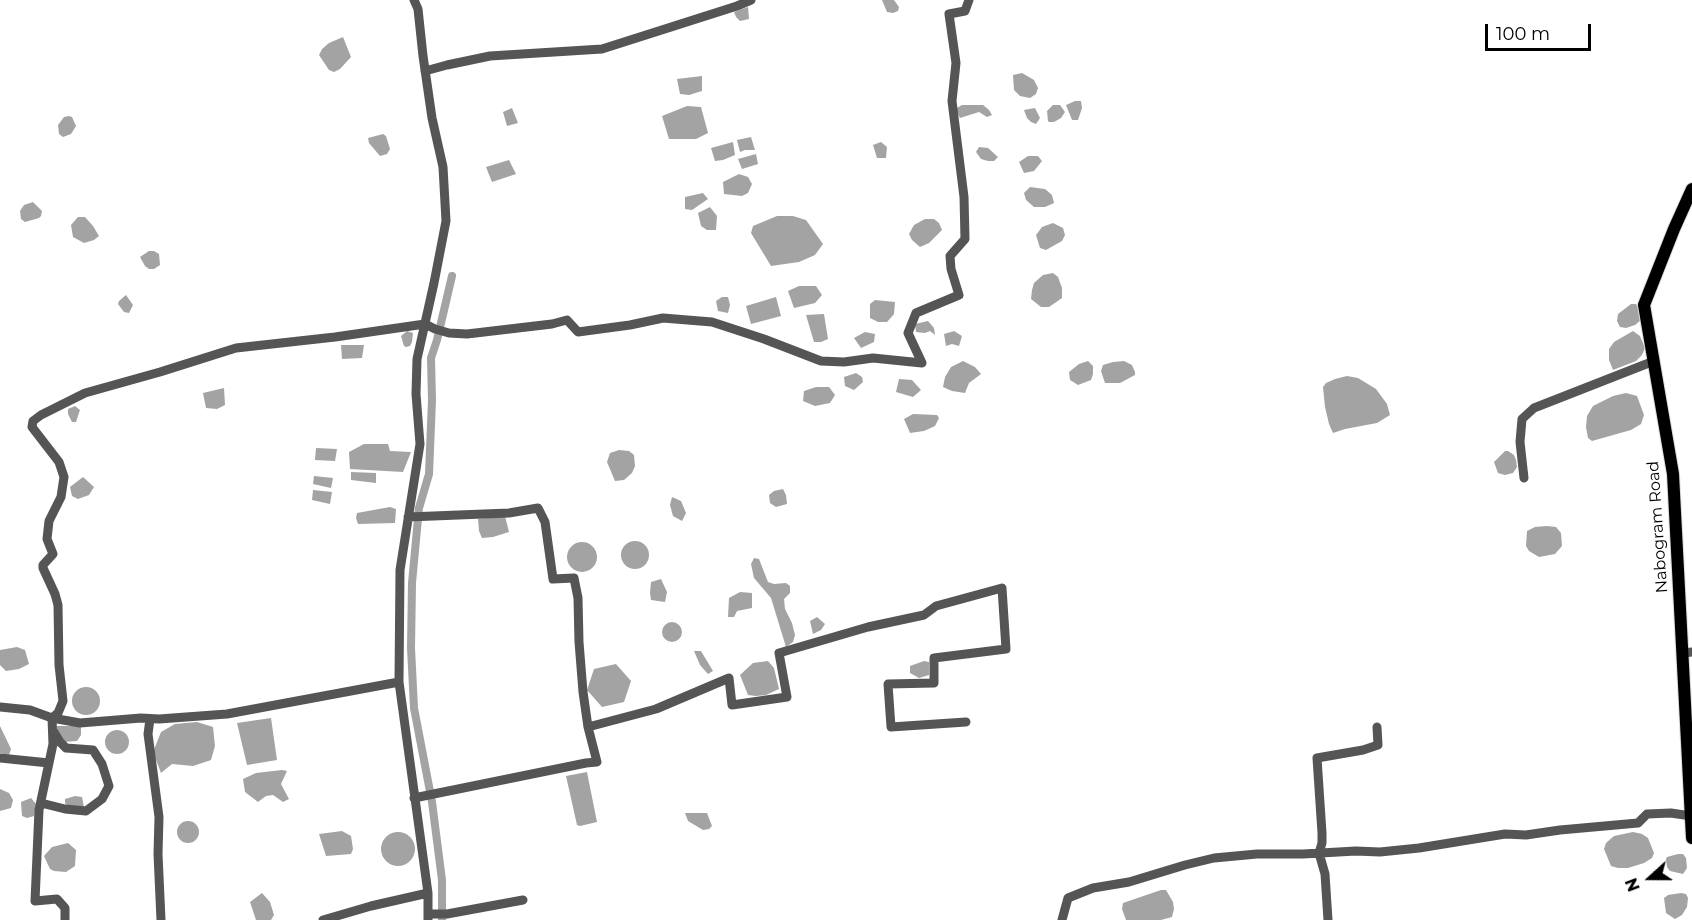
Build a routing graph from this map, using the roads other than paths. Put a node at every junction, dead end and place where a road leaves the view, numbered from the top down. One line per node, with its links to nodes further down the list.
1 (414, 0): 4 (street)
2 (751, 0): 4 (street)
3 (969, 0): 6 (street)
4 (427, 70): 6 (street)
5 (1692, 189): 7 (main road, Nabogram Road)
6 (424, 324): 9 (street); 13 (street)
7 (1654, 361): 8 (street); 10 (main road, Nabogram Road)
8 (1524, 478)
9 (410, 516): 11 (street); 16 (street)
10 (1687, 653): 23 (main road, Nabogram Road)
11 (399, 682): 14 (street); 21 (street)
12 (0, 707): 13 (street)
13 (52, 718): 14 (street); 18 (street)
14 (150, 719): 31 (street)
15 (966, 722): 16 (street)
16 (588, 727): 21 (street)
17 (1377, 727): 25 (street)
18 (53, 730): 20 (street); 22 (street)
19 (0, 758): 20 (street)
20 (49, 763): 22 (street)
21 (414, 798): 26 (street)
22 (41, 803): 30 (street)
23 (1691, 816): 24 (main road, Nabogram Road); 25 (street)
24 (1692, 838)
25 (1319, 852): 33 (street); 34 (street)
26 (428, 893): 28 (street); 32 (street)
27 (523, 900): 29 (street)
28 (429, 916): 29 (street)
29 (449, 917)
30 (65, 920)
31 (161, 920)
32 (323, 920)
33 (1062, 920)
34 (1328, 920)

